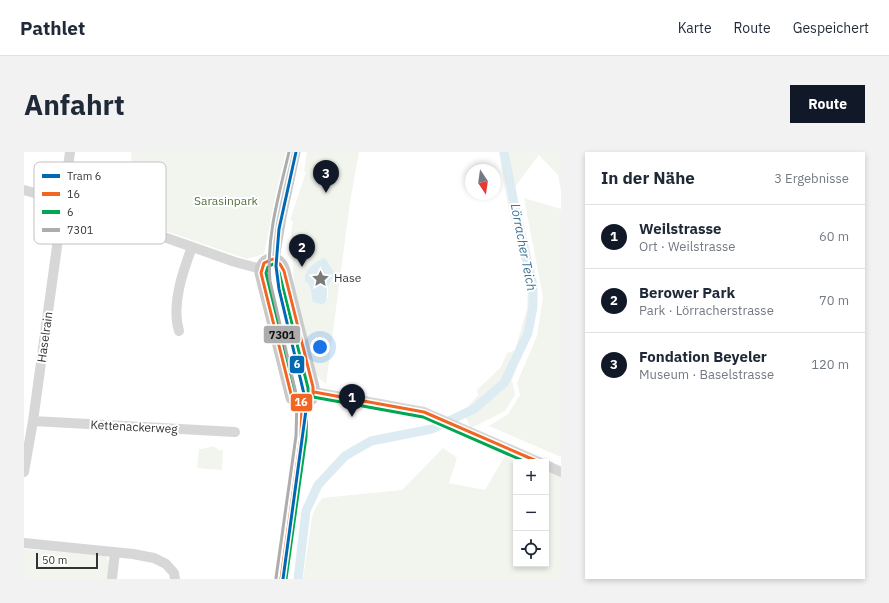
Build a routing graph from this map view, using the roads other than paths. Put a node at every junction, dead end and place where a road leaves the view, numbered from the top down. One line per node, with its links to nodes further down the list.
1 (70, 152): 3 (street, Haselrain)
2 (294, 152): 9 (main road)
3 (69, 162)
4 (24, 190): 5 (street)
5 (34, 193)
6 (166, 238): 8 (street)
7 (57, 244): 14 (street, Haselrain)
8 (192, 247): 10 (street); 11 (street)
9 (274, 259): 10 (main road); 12 (main road)
10 (261, 269): 13 (main road)
11 (179, 331)
12 (314, 392): 13 (main road); 16 (street)
13 (302, 403): 24 (main road)
14 (33, 421): 15 (street, Kettenackerweg); 18 (street, Haselrain)
15 (235, 432)
16 (532, 459)
17 (549, 466): 19 (street)
18 (24, 472)
19 (561, 472)
20 (24, 543): 21 (street)
21 (115, 552): 22 (street); 23 (street)
22 (112, 579)
23 (175, 579)
24 (281, 579)

